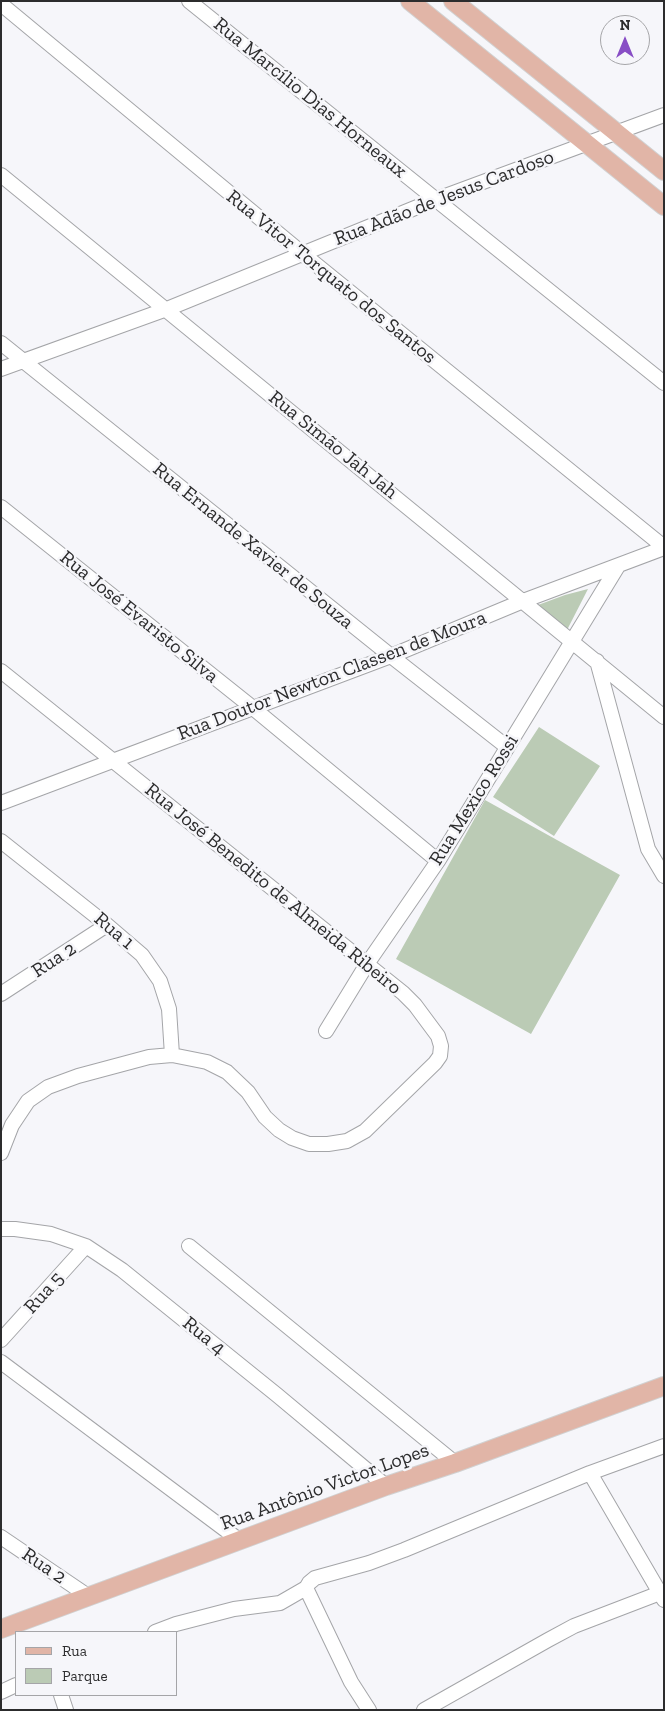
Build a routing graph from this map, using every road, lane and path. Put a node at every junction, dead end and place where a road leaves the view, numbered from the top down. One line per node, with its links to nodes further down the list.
1 (189, 1): 10 (street, Rua Marcílio Dias Horneaux)
2 (410, 1): 7 (main road)
3 (454, 1): 6 (main road)
4 (1, 4): 12 (street, Rua Vitor Torquato dos Santos)
5 (664, 115): 6 (street, Rua Adão de Jesus Cardoso)
6 (616, 133): 7 (street, Rua Adão de Jesus Cardoso); 8 (main road)
7 (586, 143): 10 (street, Rua Adão de Jesus Cardoso); 11 (main road)
8 (664, 171)
9 (1, 175): 13 (street, Rua Simão Jah Jah)
10 (437, 200): 12 (street, Rua Adão de Jesus Cardoso); 17 (street, Rua Marcílio Dias Horneaux)
11 (664, 206)
12 (302, 254): 13 (street, Rua Adão de Jesus Cardoso); 19 (street, Rua Vitor Torquato dos Santos)
13 (167, 309): 15 (street, Rua Adão de Jesus Cardoso); 21 (street, Rua Simão Jah Jah)
14 (1, 343): 15 (street, Rua Ernande Xavier de Souza)
15 (23, 361): 16 (street, Rua Adão de Jesus Cardoso); 23 (street, Rua Ernande Xavier de Souza)
16 (1, 369)
17 (664, 383)
18 (1, 506): 26 (street, Rua José Evaristo Silva)
19 (664, 548): 20 (street, Rua Doutor Newton Classen de Moura)
20 (618, 566): 21 (street, Rua Doutor Newton Classen de Moura); 22 (street, Rua Mexico Rossi)
21 (523, 601): 22 (street, Rua Simão Jah Jah); 23 (street, Rua Doutor Newton Classen de Moura)
22 (573, 642): 24 (street, Rua Simão Jah Jah); 28 (street, Rua Mexico Rossi)
23 (391, 656): 26 (street, Rua Doutor Newton Classen de Moura); 28 (street, Rua Ernande Xavier de Souza)
24 (597, 661): 27 (street, Rua Simão Jah Jah); 33 (street)
25 (1, 671): 29 (street, Rua José Benedito de Almeida Ribeiro)
26 (253, 708): 29 (street, Rua Doutor Newton Classen de Moura); 32 (street, Rua José Evaristo Silva)
27 (664, 717)
28 (507, 747): 32 (street, Rua Mexico Rossi)
29 (113, 760): 30 (street, Rua Doutor Newton Classen de Moura); 35 (street, Rua José Benedito de Almeida Ribeiro)
30 (1, 803)
31 (1, 841): 34 (street, Rua 1)
32 (438, 861): 35 (street, Rua Mexico Rossi)
33 (664, 876)
34 (107, 925): 36 (street, Rua 2); 38 (street, Rua 1)
35 (367, 964): 37 (street, Rua Mexico Rossi); 38 (street, Rua José Benedito de Almeida Ribeiro)
36 (1, 994)
37 (326, 1031)
38 (172, 1055): 39 (street)
39 (1, 1153)
40 (1, 1229): 41 (street, Rua 4)
41 (86, 1246): 43 (street, Rua 5); 49 (street, Rua 4)
42 (189, 1246): 47 (street)
43 (1, 1340)
44 (1, 1362): 51 (street)
45 (664, 1386): 47 (main road, Rua Antônio Victor Lopes)
46 (664, 1446): 48 (street)
47 (454, 1463): 49 (main road, Rua Antônio Victor Lopes)
48 (590, 1473): 52 (street); 54 (street)
49 (386, 1486): 51 (main road, Rua Antônio Victor Lopes)
50 (1, 1537): 53 (street, Rua 2)
51 (240, 1540): 53 (main road, Rua Antônio Victor Lopes)
52 (306, 1588): 56 (street); 61 (street)
53 (88, 1596): 55 (main road, Rua Antônio Victor Lopes)
54 (662, 1597): 62 (street)
55 (1, 1628)
56 (158, 1631)
57 (15, 1685): 58 (street)
58 (1, 1692)
59 (61, 1696): 60 (street)
60 (66, 1710)
61 (369, 1710)
62 (424, 1710)

